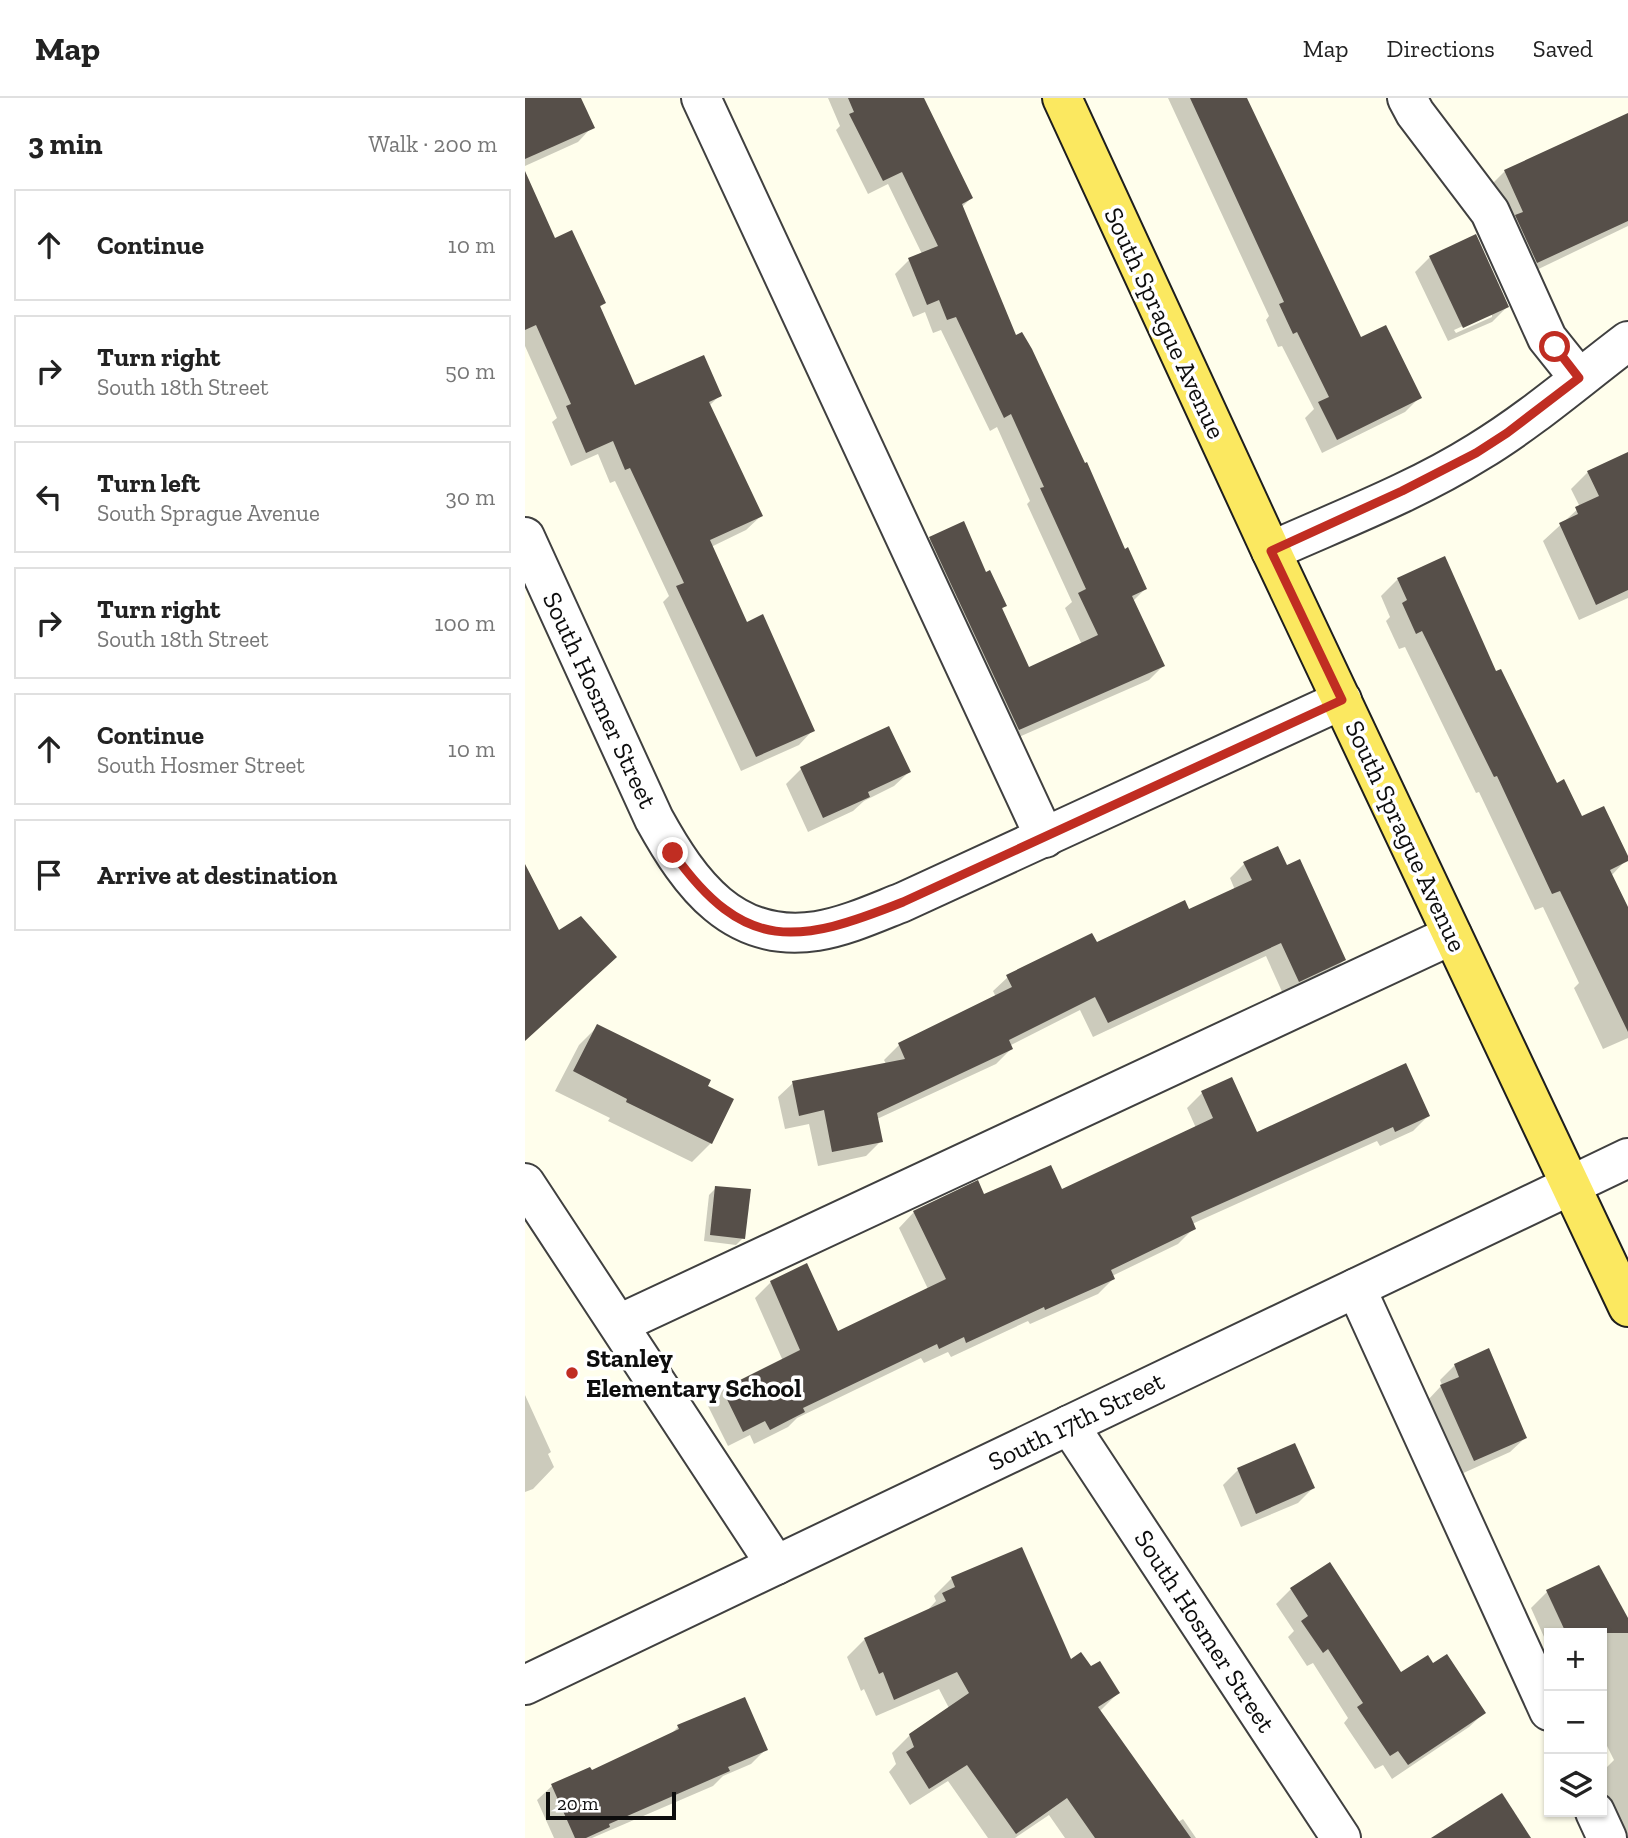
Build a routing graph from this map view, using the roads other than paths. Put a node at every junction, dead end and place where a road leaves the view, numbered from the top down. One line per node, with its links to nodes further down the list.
1 (701, 98): 9 (street)
2 (1062, 98): 7 (main road, South Sprague Avenue)
3 (1407, 98): 5 (street)
4 (1628, 341): 5 (street)
5 (1579, 378): 7 (street)
6 (525, 537): 9 (street, South Hosmer Street)
7 (1271, 551): 8 (main road, South Sprague Avenue)
8 (1342, 700): 9 (street, South Hosmer Street); 10 (main road, South Sprague Avenue)
9 (1045, 838)
10 (1452, 935): 13 (main road, South Sprague Avenue); 16 (street)
11 (1628, 1158): 13 (street, South 17th Street)
12 (525, 1183): 16 (street)
13 (1570, 1185): 14 (street, South 17th Street); 15 (main road, South Sprague Avenue)
14 (1356, 1288): 17 (street, South 17th Street); 20 (street)
15 (1628, 1307)
16 (619, 1324): 18 (street)
17 (1069, 1425): 18 (street, South 17th Street); 22 (street, South Hosmer Street)
18 (776, 1565): 19 (street, South 17th Street)
19 (525, 1685)
20 (1544, 1700)
21 (1598, 1817): 23 (street)
22 (1341, 1838)
23 (1608, 1838)

